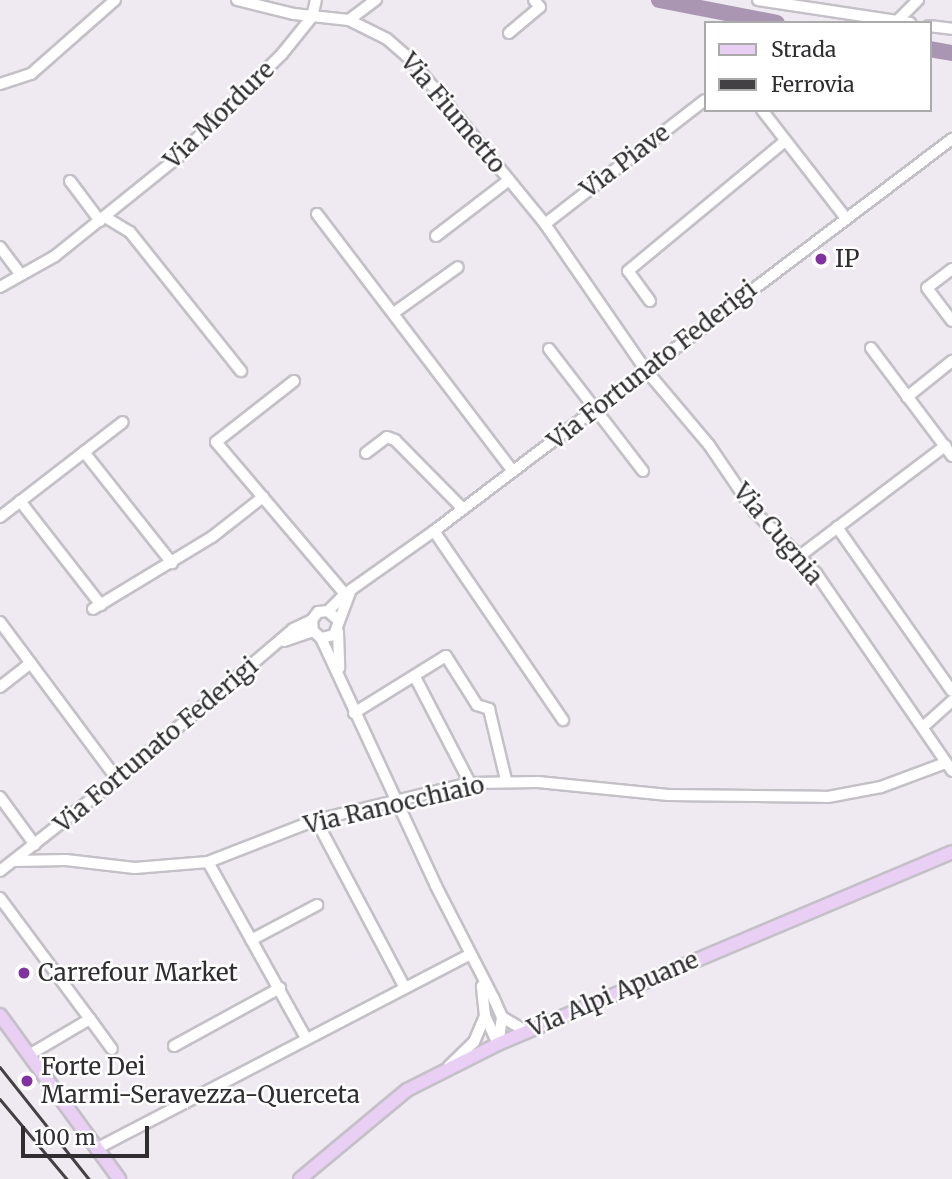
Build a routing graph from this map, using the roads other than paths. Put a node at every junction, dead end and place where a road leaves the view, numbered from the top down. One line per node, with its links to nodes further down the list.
1 (115, 0): 14 (street)
2 (237, 0): 8 (street, Via Fiumetto)
3 (316, 0): 8 (street, Via Mordure)
4 (376, 0): 9 (street)
5 (534, 0): 13 (street)
6 (758, 0): 10 (street)
7 (918, 0): 10 (street)
8 (312, 17): 9 (street, Via Fiumetto); 23 (street, Via Mordure)
9 (349, 20): 19 (street, Via Fiumetto)
10 (897, 21)
11 (931, 26): 12 (street)
12 (952, 29)
13 (509, 33)
14 (0, 84)
15 (704, 101): 24 (street, Via Piave)
16 (763, 112): 18 (street)
17 (952, 139): 22 (street, Via Fortunato Federigi)
18 (785, 141): 22 (street); 31 (street)
19 (509, 180): 24 (street, Via Fiumetto); 25 (street, Via Fiumetto)
20 (70, 181): 23 (street)
21 (317, 214): 32 (street)
22 (845, 216): 37 (street, Via Fortunato Federigi)
23 (103, 219): 29 (street, Via Mordure); 38 (street)
24 (545, 224): 37 (street, Via Fiumetto)
25 (436, 236)
26 (0, 247): 29 (street)
27 (458, 267): 32 (street)
28 (952, 269): 33 (street)
29 (20, 274): 30 (street, Via Mordure)
30 (0, 287)
31 (650, 301)
32 (395, 312): 47 (street)
33 (952, 321)
34 (871, 348): 40 (street)
35 (549, 349): 41 (street)
36 (952, 361): 40 (street)
37 (645, 369): 41 (street, Via Fortunato Federigi); 55 (street, Via Cugnia)
38 (242, 371)
39 (294, 381): 49 (street)
40 (907, 397): 43 (street)
41 (597, 408): 47 (street, Via Fortunato Federigi); 48 (street)
42 (122, 422): 44 (street)
43 (945, 446): 46 (street); 53 (street)
44 (84, 452): 50 (street); 56 (street)
45 (366, 453): 51 (street)
46 (952, 456)
47 (513, 471): 51 (street, Via Fortunato Federigi)
48 (643, 471)
49 (263, 497): 56 (street); 57 (street)
50 (20, 501): 52 (street); 56 (street)
51 (463, 509): 54 (street, Via Fortunato Federigi)
52 (0, 517)
53 (838, 527): 55 (street); 66 (street)
54 (434, 531): 57 (street, Via Fortunato Federigi); 69 (street)
55 (800, 555): 70 (street, Via Cugnia)
56 (172, 563)
57 (348, 591): 58 (street, Via Fortunato Federigi); 59 (street)
58 (328, 611): 59 (street); 61 (street, Via Fortunato Federigi)
59 (338, 626): 61 (street); 64 (street)
60 (2, 628): 62 (street)
61 (315, 630): 64 (street); 72 (street, Via Fortunato Federigi)
62 (31, 663): 65 (street); 72 (street)
63 (415, 677): 68 (street); 73 (street); 74 (street)
64 (341, 679): 68 (street)
65 (0, 687)
66 (952, 691)
67 (952, 701): 70 (street)
68 (354, 713): 76 (street)
69 (563, 720)
70 (923, 727): 71 (street, Via Cugnia)
71 (948, 768): 73 (street, Via Ranocchiaio)
72 (117, 779): 78 (street, Via Fortunato Federigi)
73 (506, 780): 74 (street, Via Ranocchiaio)
74 (470, 783): 76 (street, Via Ranocchiaio)
75 (0, 797): 78 (street)
76 (398, 800): 77 (street, Via Ranocchiaio); 86 (street)
77 (316, 820): 81 (street, Via Ranocchiaio); 89 (street)
78 (35, 845): 80 (street, Via Fortunato Federigi)
79 (952, 852): 94 (main road, Via Alpi Apuane)
80 (15, 861): 81 (street, Via Ranocchiaio); 82 (street, Via Fortunato Federigi)
81 (208, 862): 85 (street)
82 (0, 871)
83 (0, 898): 93 (street)
84 (317, 905): 85 (street)
85 (251, 940): 88 (street)
86 (469, 955): 87 (street); 89 (street)
87 (480, 975): 91 (street); 92 (street)
88 (280, 988): 95 (street); 97 (street)
89 (405, 988): 95 (street)
90 (0, 1015): 99 (main road)
91 (485, 1016): 96 (street); 100 (street)
92 (502, 1017): 94 (street); 96 (street)
93 (90, 1018): 98 (street); 99 (street)
94 (525, 1031): 96 (main road, Via Alpi Apuane)
95 (306, 1038): 101 (street)
96 (498, 1044): 100 (main road, Via Alpi Apuane)
97 (174, 1046)
98 (112, 1049)
99 (29, 1055): 101 (main road)
100 (445, 1070): 103 (main road, Via Alpi Apuane)
101 (96, 1149): 102 (main road)
102 (119, 1179)
103 (300, 1179)

